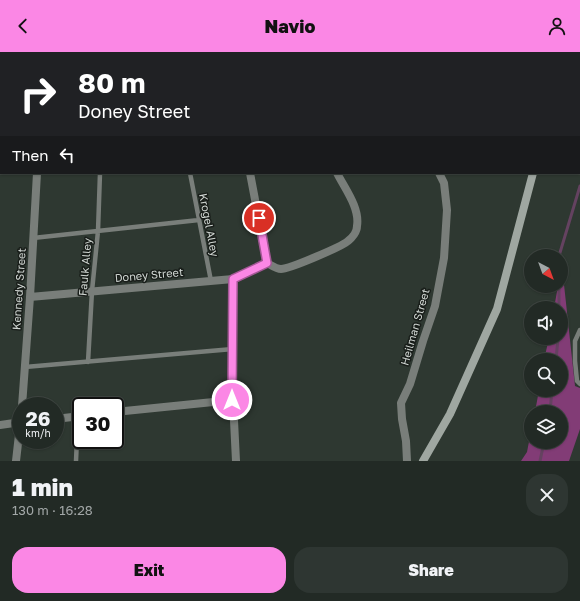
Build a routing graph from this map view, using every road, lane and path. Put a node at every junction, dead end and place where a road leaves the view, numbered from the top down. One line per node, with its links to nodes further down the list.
1 (37, 174): 10 (street, Kennedy Street)
2 (100, 174): 9 (lane, Faulk Alley)
3 (190, 174): 8 (lane, Krogel Alley)
4 (250, 174): 11 (street)
5 (338, 174): 11 (street)
6 (440, 174): 31 (street, Heilman Street)
7 (532, 174): 32 (street)
8 (199, 220): 9 (lane); 13 (lane, Krogel Alley)
9 (98, 231): 10 (lane); 14 (lane, Faulk Alley)
10 (34, 238): 15 (street, Kennedy Street)
11 (267, 263): 12 (street, Doney Street)
12 (233, 279): 13 (street, Doney Street); 17 (street)
13 (211, 281): 14 (street, Doney Street)
14 (92, 291): 15 (street, Doney Street); 18 (lane, Faulk Alley)
15 (30, 297): 19 (street, Kennedy Street)
16 (580, 330): 20 (lane)
17 (233, 349): 18 (lane); 22 (street)
18 (88, 362): 19 (lane)
19 (25, 367): 21 (street, Kennedy Street)
20 (580, 384)
21 (23, 397)
22 (232, 400): 23 (street); 30 (street)
23 (124, 411)
24 (12, 423): 25 (street)
25 (0, 425)
26 (18, 449): 28 (street)
27 (77, 449): 29 (lane)
28 (16, 461)
29 (76, 461)
30 (236, 461)
31 (407, 461)
32 (423, 461)

